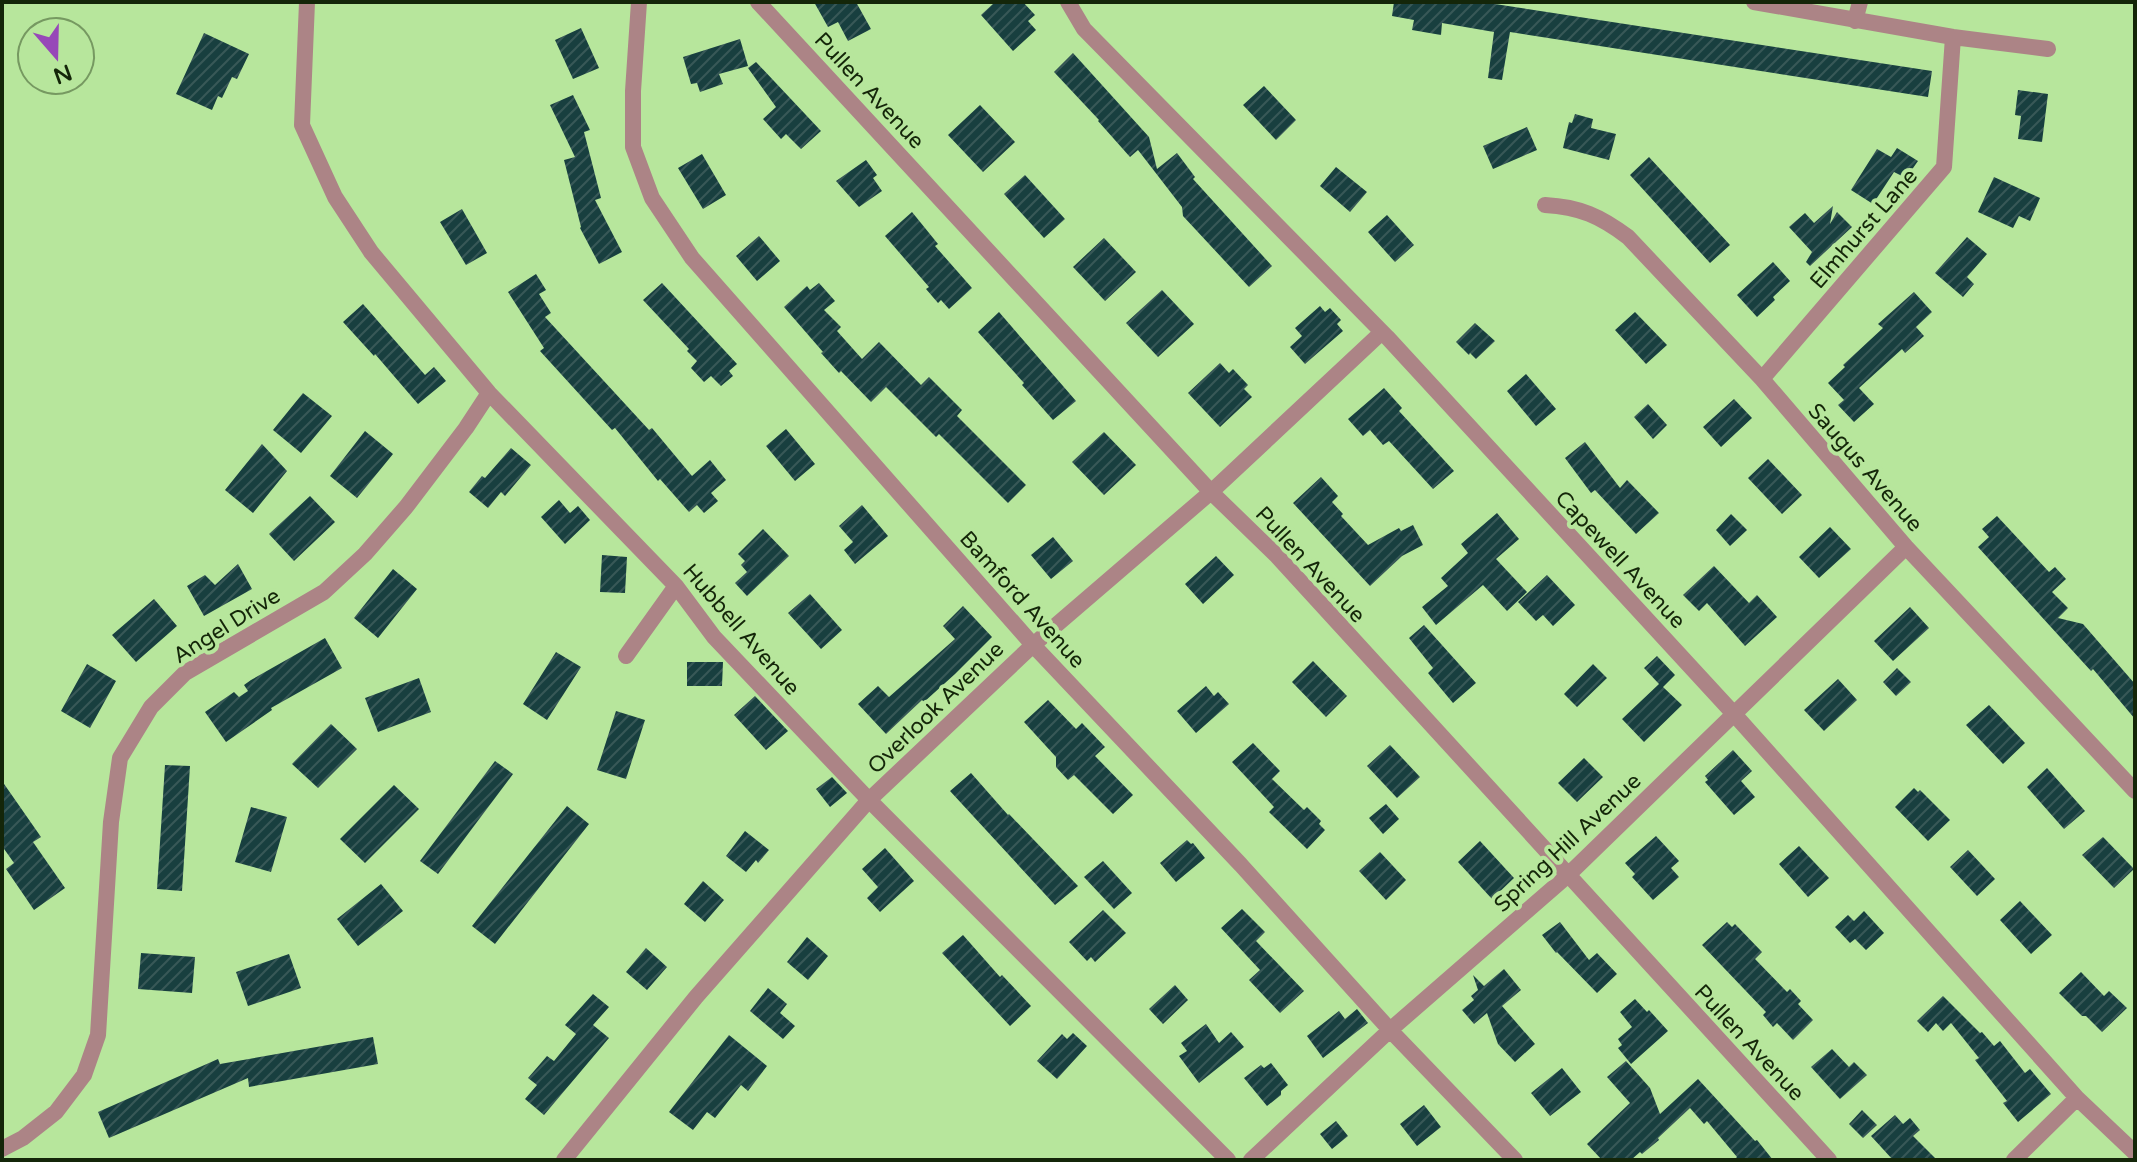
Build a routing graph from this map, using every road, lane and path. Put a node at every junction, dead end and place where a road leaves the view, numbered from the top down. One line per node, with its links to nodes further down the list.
1 (307, 2): 13 (street, Hubbell Avenue)
2 (639, 2): 17 (street, Bamford Avenue)
3 (758, 2): 14 (street, Pullen Avenue)
4 (1068, 2): 11 (street, Capewell Avenue)
5 (1754, 2): 7 (street)
6 (1860, 2): 7 (street)
7 (1855, 21): 8 (street)
8 (1953, 37): 9 (street); 12 (street, Elmhurst Lane)
9 (2048, 49)
10 (1545, 205): 12 (street, Saugus Avenue)
11 (1382, 332): 14 (street, Overlook Avenue); 19 (street, Capewell Avenue)
12 (1762, 379): 15 (street, Saugus Avenue)
13 (489, 393): 16 (street, Hubbell Avenue); 25 (street, Angel Drive)
14 (1211, 492): 17 (street, Overlook Avenue); 22 (street, Pullen Avenue)
15 (1906, 547): 19 (street, Spring Hill Avenue); 20 (street, Saugus Avenue)
16 (676, 586): 18 (street); 21 (street, Hubbell Avenue)
17 (1033, 645): 21 (street, Overlook Avenue); 23 (street, Bamford Avenue)
18 (626, 656)
19 (1734, 714): 22 (street, Spring Hill Avenue); 24 (street, Capewell Avenue)
20 (2135, 791)
21 (869, 800): 27 (street, Overlook Avenue); 28 (street, Hubbell Avenue)
22 (1567, 876): 23 (street, Spring Hill Avenue); 31 (street, Pullen Avenue)
23 (1390, 1030): 29 (street, Spring Hill Avenue); 30 (street, Bamford Avenue)
24 (2077, 1098): 26 (street, Capewell Avenue); 32 (street)
25 (2, 1149)
26 (2135, 1153)
27 (564, 1160)
28 (1228, 1160)
29 (1251, 1160)
30 (1515, 1160)
31 (1829, 1160)
32 (2014, 1160)

